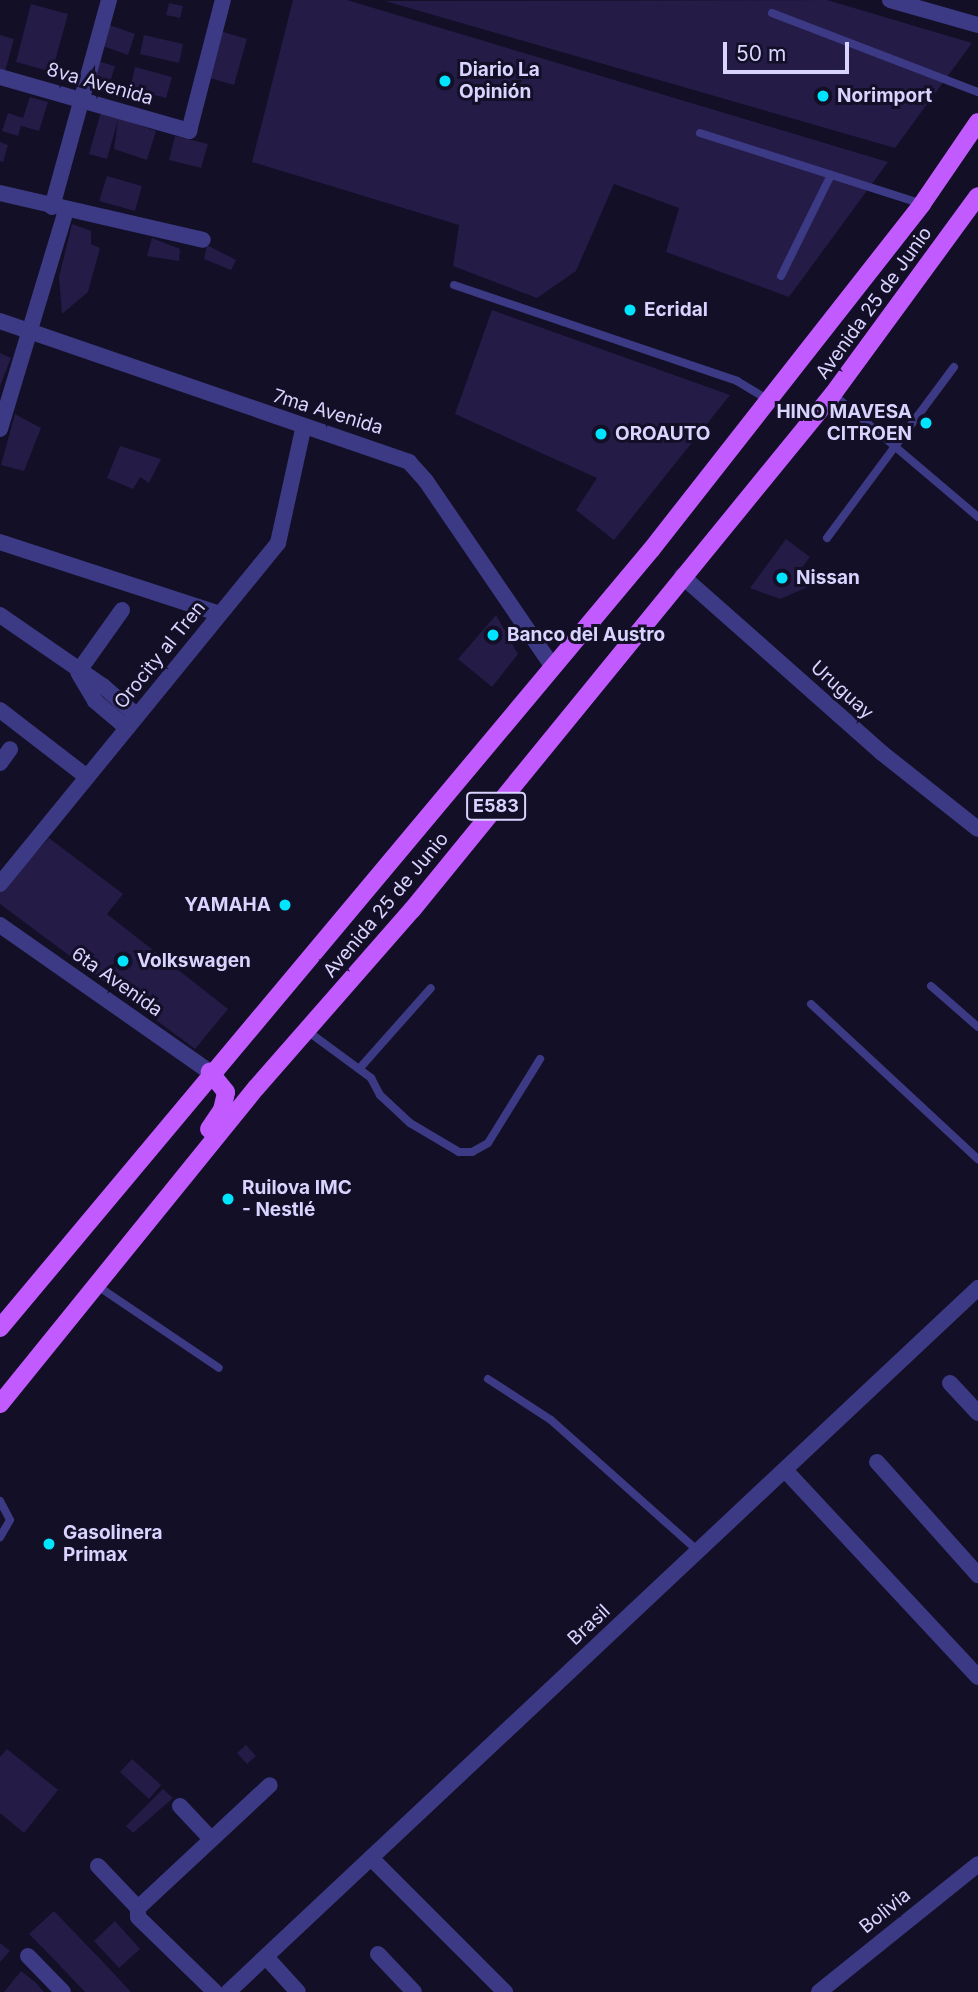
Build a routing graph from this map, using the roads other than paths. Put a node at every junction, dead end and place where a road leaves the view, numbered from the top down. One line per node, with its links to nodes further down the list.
1 (109, 0): 8 (street)
2 (223, 0): 8 (street, 8va Avenida)
3 (890, 0): 5 (street)
4 (772, 13): 7 (lane)
5 (978, 25)
6 (0, 78): 8 (street, 8va Avenida)
7 (978, 92)
8 (83, 101): 15 (street)
9 (978, 122): 14 (main road, Avenida 25 de Junio / E583)
10 (700, 132): 11 (lane)
11 (831, 175): 14 (lane); 17 (lane)
12 (0, 193): 15 (street)
13 (978, 196): 22 (main road, Avenida 25 de Junio / E583)
14 (922, 204): 23 (main road, Avenida 25 de Junio / E583)
15 (59, 208): 16 (street); 20 (street)
16 (203, 240)
17 (781, 276)
18 (454, 285): 23 (lane)
19 (0, 321): 20 (street, 7ma Avenida)
20 (31, 331): 24 (street); 25 (street, 7ma Avenida)
21 (954, 367): 26 (lane)
22 (833, 394): 26 (lane); 30 (main road, Avenida 25 de Junio / E583)
23 (767, 399): 34 (main road, Avenida 25 de Junio / E583)
24 (0, 429)
25 (303, 429): 32 (street, Orocity al Tren); 34 (street, 7ma Avenida)
26 (893, 445): 27 (lane); 28 (lane)
27 (978, 517)
28 (827, 538)
29 (0, 542): 32 (street)
30 (682, 576): 39 (street, Uruguay); 46 (main road, Avenida 25 de Junio / E583)
31 (122, 610): 35 (street)
32 (220, 614): 37 (street, Orocity al Tren)
33 (0, 615): 35 (street)
34 (552, 666): 49 (main road, Avenida 25 de Junio / E583)
35 (78, 672): 37 (street)
36 (0, 710): 38 (street)
37 (132, 722): 38 (street, Orocity al Tren)
38 (88, 776): 40 (street, Orocity al Tren)
39 (978, 829)
40 (0, 884)
41 (0, 925): 49 (street, 6ta Avenida)
42 (931, 986): 45 (lane)
43 (431, 988): 48 (lane)
44 (811, 1004): 50 (lane)
45 (978, 1027)
46 (306, 1030): 48 (lane); 51 (main road, Avenida 25 de Junio / E583)
47 (540, 1059): 48 (lane)
48 (359, 1069)
49 (209, 1073): 51 (main road); 54 (main road, Avenida 25 de Junio / E583)
50 (978, 1158)
51 (147, 1222): 52 (main road, Avenida 25 de Junio / E583)
52 (96, 1285): 55 (lane); 58 (main road, Avenida 25 de Junio / E583)
53 (978, 1288): 61 (street, Brasil)
54 (0, 1328)
55 (219, 1368)
56 (488, 1379): 64 (lane)
57 (950, 1383): 59 (street)
58 (0, 1404)
59 (978, 1413)
60 (877, 1462): 65 (street)
61 (785, 1470): 64 (street, Brasil); 66 (street)
62 (0, 1501): 63 (lane)
63 (0, 1537)
64 (698, 1551): 70 (street, Brasil)
65 (978, 1576)
66 (978, 1677)
67 (270, 1785): 69 (street)
68 (180, 1805): 69 (street)
69 (210, 1838): 73 (street)
70 (371, 1858): 76 (street, Brasil); 82 (street)
71 (978, 1864): 83 (street, Bolivia)
72 (98, 1866): 73 (street)
73 (138, 1908): 78 (street)
74 (378, 1954): 81 (street)
75 (28, 1956): 77 (street)
76 (266, 1957): 79 (street, Brasil); 80 (street)
77 (64, 1992)
78 (215, 1992)
79 (228, 1992)
80 (298, 1992)
81 (414, 1992)
82 (505, 1992)
83 (819, 1992)

